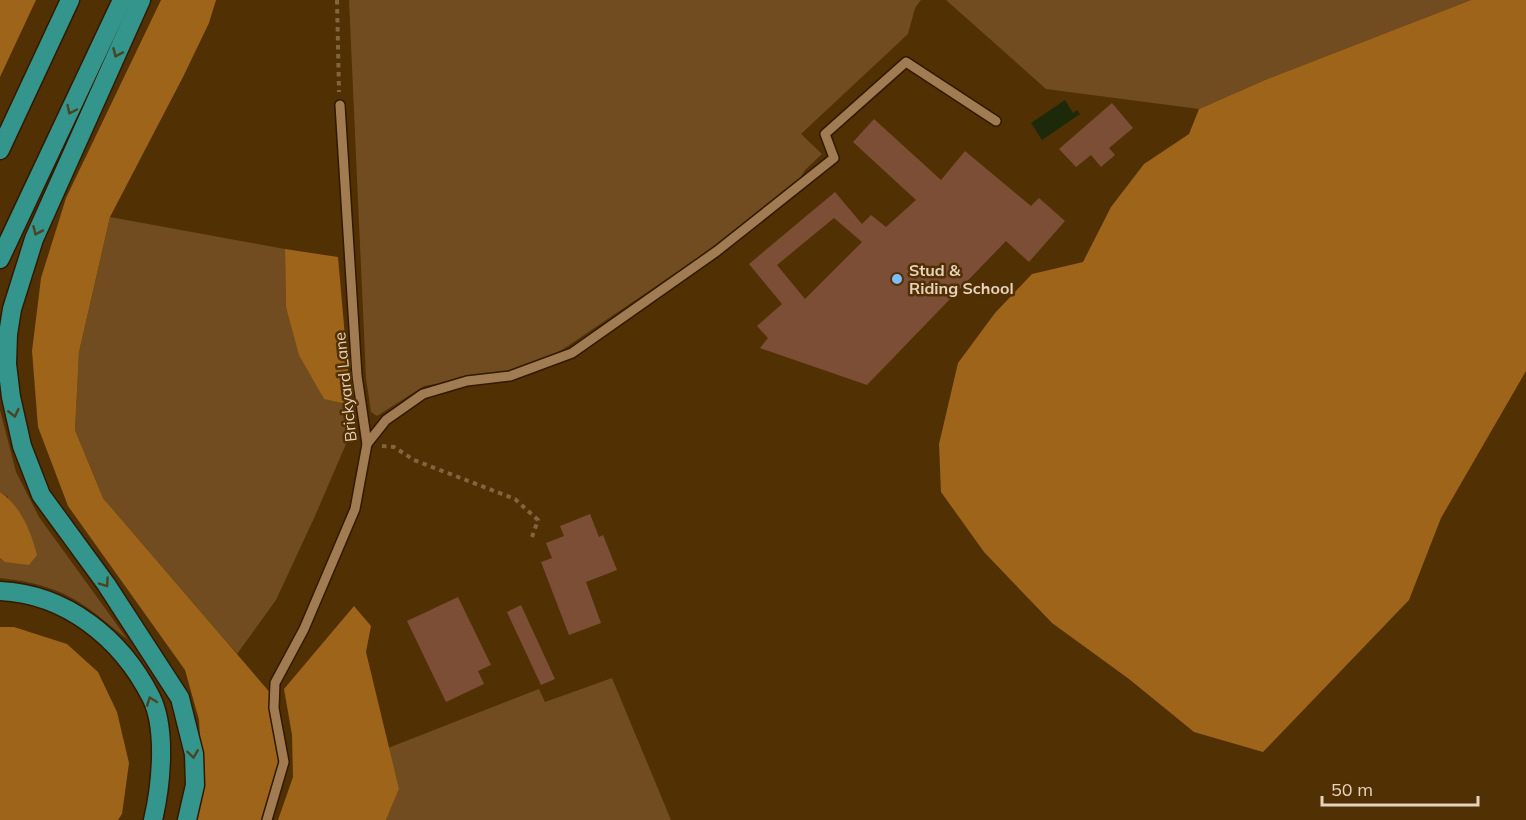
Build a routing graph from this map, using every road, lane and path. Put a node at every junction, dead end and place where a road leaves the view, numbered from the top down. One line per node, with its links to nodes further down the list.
1 (70, 0): 7 (highway)
2 (122, 0): 8 (highway, one-way to 8)
3 (141, 0): 13 (highway, one-way to 13)
4 (337, 0): 5 (path)
5 (340, 105): 9 (lane, Brickyard Lane)
6 (996, 121): 9 (lane)
7 (0, 150)
8 (0, 259)
9 (367, 444): 10 (path); 14 (lane, Brickyard Lane)
10 (532, 537)
11 (0, 591): 12 (highway, one-way to 11)
12 (153, 820)
13 (187, 820)
14 (267, 820)

